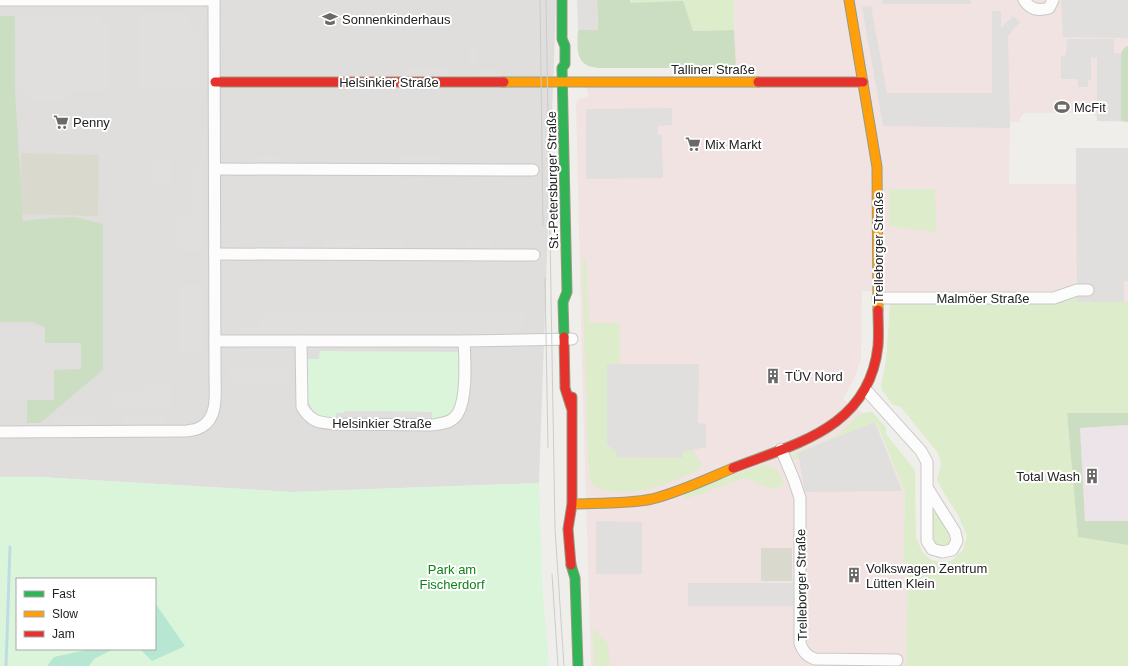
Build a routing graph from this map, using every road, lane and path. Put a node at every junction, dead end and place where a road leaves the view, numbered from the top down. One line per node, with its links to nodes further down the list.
1 (0, 0): 2 (street)
2 (71, 0): 3 (street)
3 (214, 0): 8 (street)
4 (562, 0): 9 (street, St.-Petersburger Straße)
5 (850, 0): 10 (street, Trelleborger Straße)
6 (1024, 0): 7 (street)
7 (1054, 0)
8 (214, 82): 9 (street, Helsinkier Straße); 11 (street)
9 (563, 82): 10 (street, Talliner Straße); 17 (street, St.-Petersburger Straße)
10 (863, 82): 16 (street, Trelleborger Straße)
11 (215, 169): 12 (street); 13 (street)
12 (533, 170)
13 (215, 254): 14 (street); 18 (street)
14 (534, 255)
15 (1088, 290): 16 (street, Malmöer Straße)
16 (878, 298): 21 (street, Trelleborger Straße)
17 (568, 339): 20 (street); 25 (street, St.-Petersburger Straße)
18 (215, 341): 19 (street); 22 (street)
19 (301, 341): 20 (street); 20 (street, Helsinkier Straße)
20 (464, 341)
21 (866, 390): 23 (street, Trelleborger Straße); 24 (street)
22 (0, 432)
23 (781, 449): 25 (street, Trelleborger Straße); 29 (street, Trelleborger Straße)
24 (928, 489): 24 (street)
25 (572, 504): 26 (street, St.-Petersburger Straße); 28 (street, St.-Petersburger Straße)
26 (578, 529)
27 (578, 542): 28 (street, St.-Petersburger Straße)
28 (575, 578): 30 (street, St.-Petersburger Straße)
29 (898, 660)
30 (578, 666)

